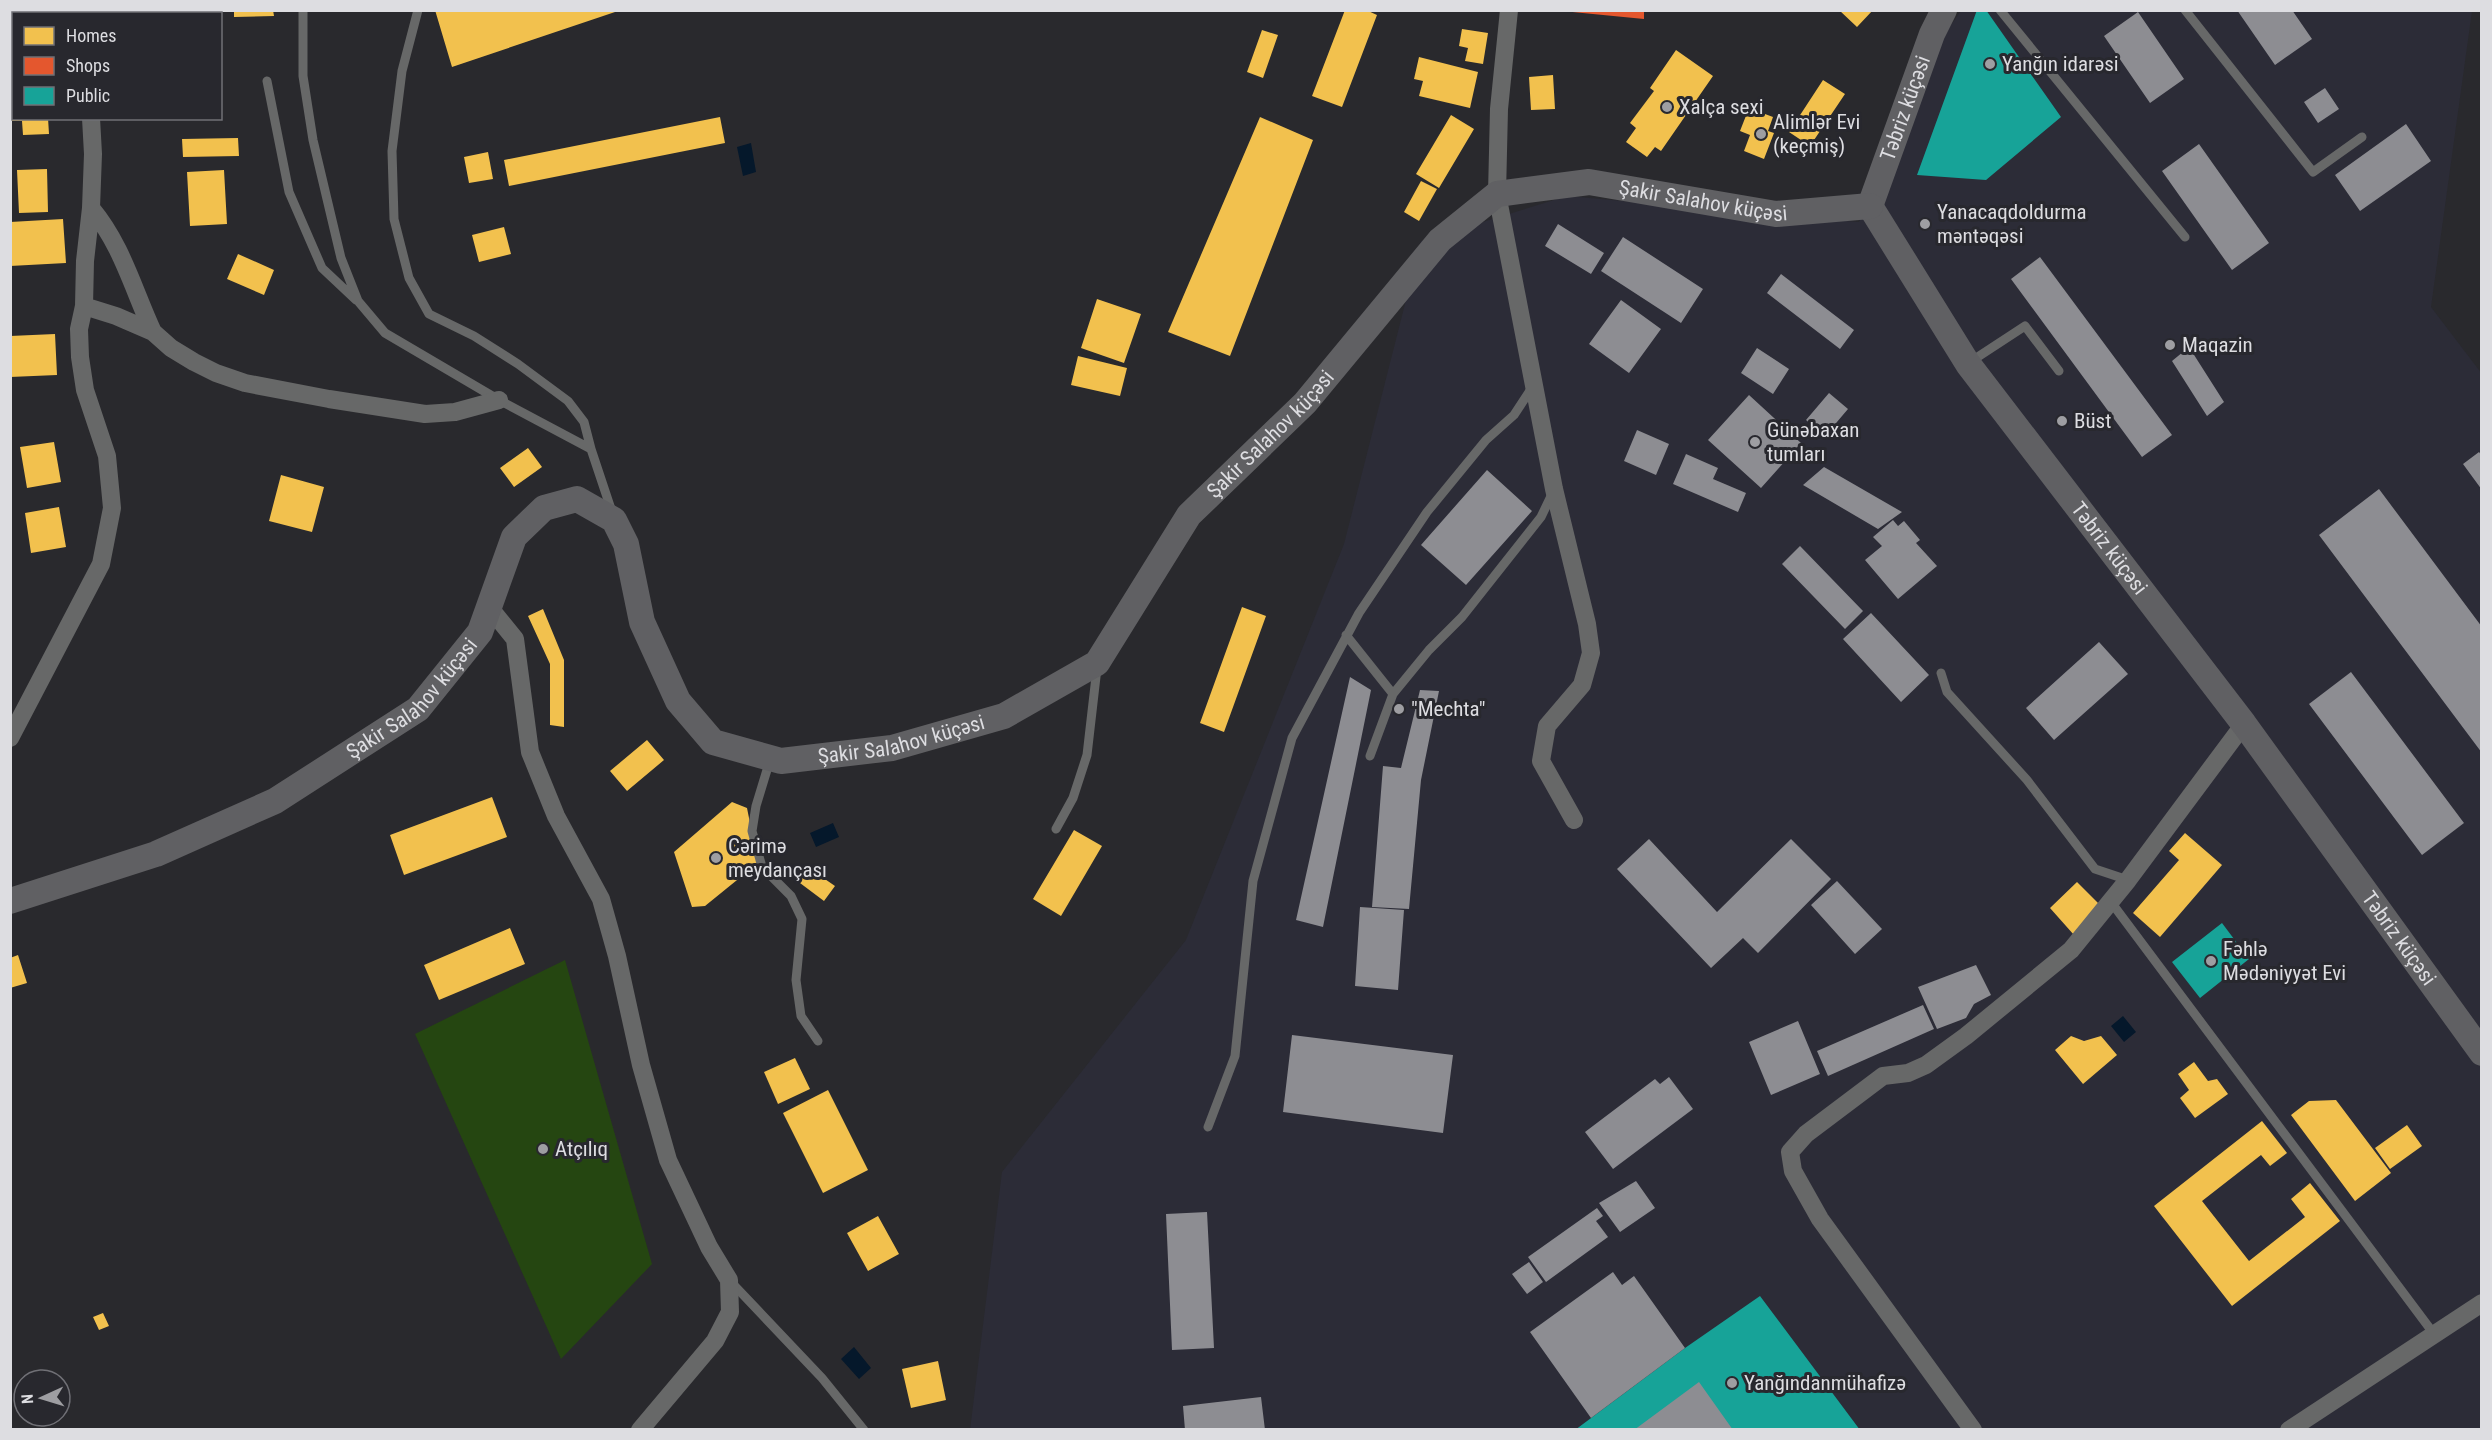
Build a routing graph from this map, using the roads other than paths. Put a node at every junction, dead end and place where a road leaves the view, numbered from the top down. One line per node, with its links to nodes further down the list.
1 (303, 10): 14 (lane)
2 (418, 10): 21 (lane)
3 (1509, 10): 10 (street)
4 (1944, 10): 11 (street, Təbriz küçəsi)
5 (2000, 10): 13 (lane)
6 (2185, 10): 9 (lane)
7 (267, 81): 14 (lane)
8 (91, 120): 12 (street)
9 (2362, 137)
10 (1497, 194): 11 (street, Şakir Salahov küçəsi); 19 (street); 26 (street, Şakir Salahov küçəsi)
11 (1870, 206): 17 (street, Təbriz küçəsi)
12 (91, 208): 15 (street); 16 (street)
13 (2185, 237)
14 (358, 301): 20 (lane)
15 (84, 306): 16 (street); 30 (street)
16 (153, 332): 20 (street)
17 (1968, 363): 18 (lane); 29 (street, Təbriz küçəsi)
18 (2059, 371)
19 (1533, 386): 22 (street); 25 (lane)
20 (499, 400): 21 (lane)
21 (591, 449): 23 (lane)
22 (1554, 489): 28 (lane); 33 (street)
23 (614, 520): 24 (street, Şakir Salahov küçəsi); 32 (street, Şakir Salahov küçəsi)
24 (489, 607): 36 (street, Şakir Salahov küçəsi); 41 (street)
25 (1346, 636): 28 (lane); 40 (lane)
26 (1097, 663): 32 (street, Şakir Salahov küçəsi); 34 (lane)
27 (1941, 673): 35 (lane)
28 (1393, 694): 31 (lane)
29 (2244, 724): 35 (street); 39 (street, Təbriz küçəsi)
30 (10, 738)
31 (1370, 756)
32 (770, 758): 38 (lane)
33 (1574, 820)
34 (1056, 829)
35 (2128, 880): 37 (street)
36 (10, 901)
37 (2111, 902): 43 (lane); 46 (street)
38 (818, 1041)
39 (2481, 1053)
40 (1208, 1127)
41 (729, 1280): 44 (street); 45 (lane)
42 (2481, 1303): 43 (street)
43 (2434, 1334): 47 (street)
44 (640, 1430)
45 (864, 1430)
46 (1973, 1430)
47 (2289, 1430)

